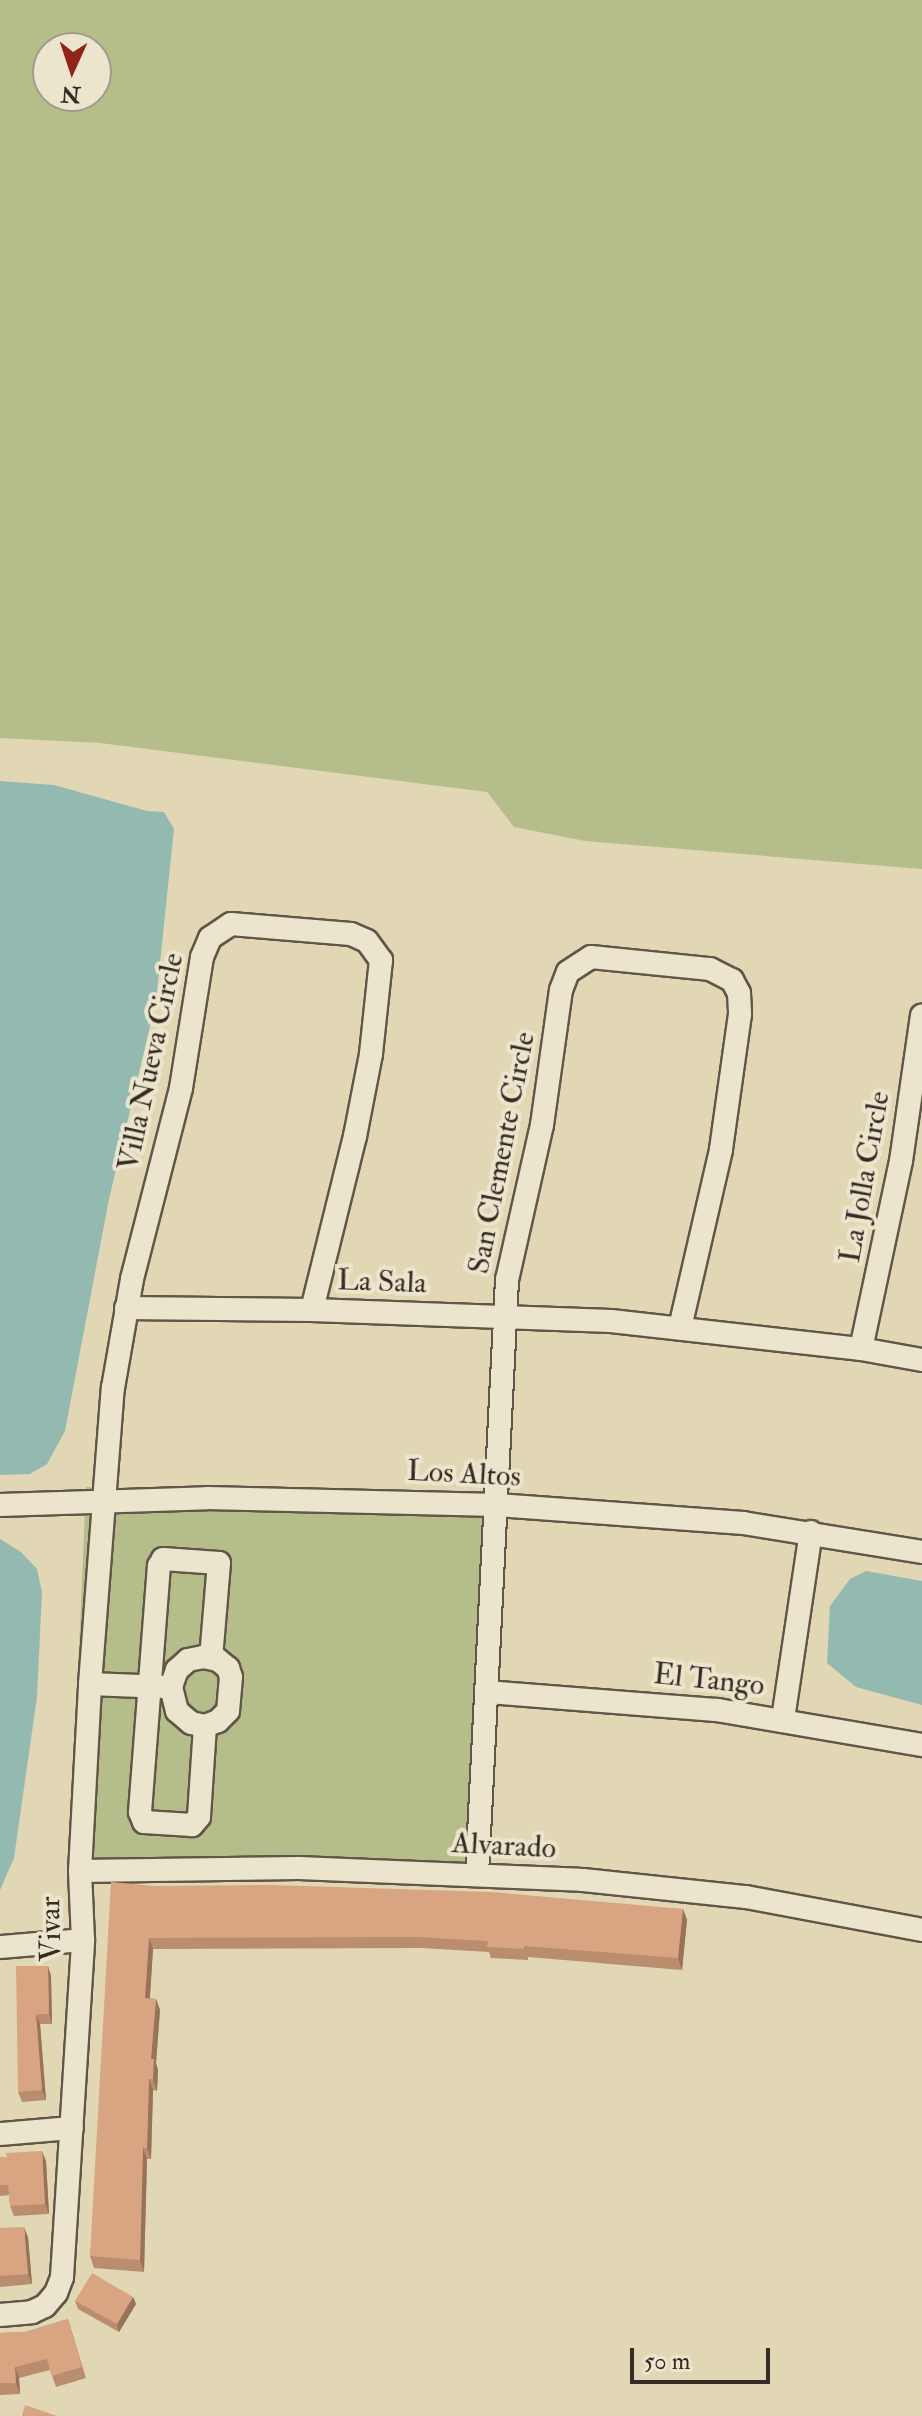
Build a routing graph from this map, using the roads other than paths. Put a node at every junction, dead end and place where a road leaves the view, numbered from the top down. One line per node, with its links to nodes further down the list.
1 (922, 1016): 6 (street, La Jolla Circle)
2 (126, 1308): 3 (street, La Sala); 3 (street, Villa Nueva Circle); 8 (street)
3 (312, 1310): 4 (street, La Sala)
4 (505, 1317): 5 (street, La Sala); 5 (street, San Clemente Circle); 10 (street, San Clemente Circle)
5 (680, 1328): 6 (street, La Sala)
6 (861, 1349): 7 (street, La Sala)
7 (922, 1360)
8 (102, 1500): 9 (street, Los Altos); 10 (street, Los Altos); 14 (street, Vivar)
9 (0, 1505)
10 (497, 1505): 11 (street, Los Altos); 16 (street, San Clemente Circle)
11 (811, 1532): 12 (street, Los Altos); 17 (street)
12 (922, 1552)
13 (211, 1658): 15 (street); 15 (street); 18 (street)
14 (90, 1684): 15 (street); 20 (street, Vivar)
15 (160, 1687): 18 (street); 18 (street)
16 (487, 1692): 17 (street, El Tango); 21 (street, San Clemente Circle)
17 (783, 1719): 19 (street, El Tango)
18 (205, 1726)
19 (922, 1745)
20 (80, 1871): 21 (street, Alvarado); 23 (street, Vivar)
21 (477, 1874): 22 (street, Alvarado)
22 (922, 1930)
23 (83, 1940): 24 (street); 25 (street, Vivar)
24 (0, 1947)
25 (72, 2128): 26 (street); 27 (street, Vivar)
26 (0, 2134)
27 (0, 2315)

